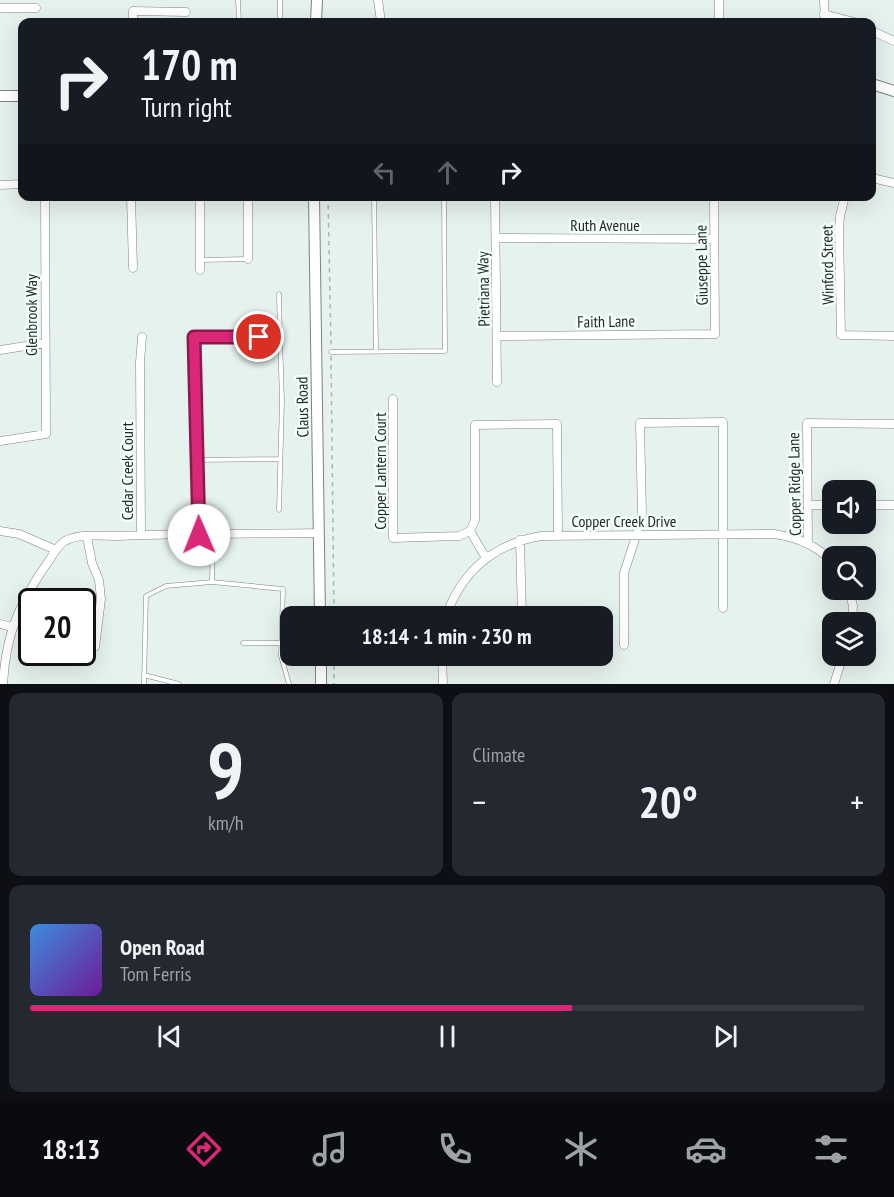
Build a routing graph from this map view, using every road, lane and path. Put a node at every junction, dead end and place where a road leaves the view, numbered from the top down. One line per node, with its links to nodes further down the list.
1 (238, 0): 11 (lane)
2 (280, 0): 12 (lane)
3 (317, 0): 13 (main road)
4 (378, 0): 14 (street)
5 (719, 0): 15 (street)
6 (824, 0): 16 (street)
7 (0, 8): 8 (street)
8 (36, 8)
9 (186, 12): 10 (street)
10 (133, 18)
11 (238, 18)
12 (280, 18)
13 (316, 18)
14 (380, 18)
15 (719, 18)
16 (824, 18)
17 (876, 33): 18 (street)
18 (894, 40)
19 (876, 85): 20 (main road)
20 (894, 91)
21 (0, 96): 22 (main road)
22 (18, 96)
23 (876, 179): 24 (street)
24 (894, 183)
25 (18, 184): 26 (street)
26 (0, 185)
27 (45, 201): 50 (street, Glenbrook Way)
28 (131, 201): 42 (street)
29 (200, 201): 40 (street)
30 (248, 201): 41 (street)
31 (314, 201): 67 (main road, Claus Road)
32 (328, 201): 52 (path)
33 (374, 201): 53 (lane)
34 (444, 201): 53 (lane)
35 (495, 201): 38 (street, Pietriana Way)
36 (714, 201): 39 (street, Giuseppe Lane)
37 (844, 201): 47 (street, Winford Street)
38 (496, 238): 39 (street, Ruth Avenue); 46 (street, Pietriana Way)
39 (714, 239): 45 (street, Giuseppe Lane)
40 (201, 260): 41 (lane); 43 (street)
41 (248, 260)
42 (133, 268)
43 (200, 270)
44 (279, 294): 49 (lane)
45 (715, 334): 46 (street, Faith Lane)
46 (497, 336): 54 (street, Pietriana Way)
47 (894, 336)
48 (142, 337): 69 (street, Cedar Creek Court)
49 (280, 337): 58 (lane); 59 (lane)
50 (45, 343): 51 (street); 57 (street, Glenbrook Way)
51 (0, 350)
52 (331, 352): 53 (lane); 84 (path)
53 (376, 352)
54 (497, 382)
55 (393, 399): 66 (street, Copper Lantern Court)
56 (894, 424): 60 (street, Copper Ridge Lane)
57 (0, 441)
58 (280, 459): 59 (lane); 64 (lane)
59 (197, 460): 70 (lane)
60 (808, 505): 61 (street); 76 (street, Copper Ridge Lane)
61 (822, 505)
62 (876, 505): 63 (street)
63 (894, 505)
64 (279, 510)
65 (0, 531): 77 (street)
66 (470, 531): 72 (street); 79 (street)
67 (319, 533): 71 (street, Cedar Creek Court); 83 (main road, Claus Road)
68 (723, 534): 73 (street, Copper Creek Drive); 73 (street); 76 (street, Copper Creek Drive); 87 (street)
69 (141, 535): 70 (street, Cedar Creek Court); 74 (street)
70 (199, 535): 71 (street, Cedar Creek Court)
71 (213, 535): 80 (lane)
72 (558, 535): 73 (street, Copper Creek Drive); 75 (street, Copper Creek Drive)
73 (637, 535): 94 (street)
74 (87, 537): 77 (street); 91 (street)
75 (520, 540): 79 (street, Copper Creek Drive); 86 (street)
76 (808, 544): 78 (street, Copper Creek Drive)
77 (56, 550): 81 (street)
78 (822, 554)
79 (486, 558): 85 (street, Copper Creek Drive)
80 (212, 582): 82 (lane); 100 (lane)
81 (32, 588)
82 (282, 606)
83 (320, 606)
84 (334, 606)
85 (450, 606)
86 (522, 606)
87 (723, 608)
88 (18, 611): 90 (street)
89 (0, 624): 90 (street)
90 (12, 627): 101 (street)
91 (96, 639)
92 (243, 643): 93 (lane)
93 (280, 643)
94 (624, 645)
95 (284, 666): 104 (lane)
96 (321, 666): 105 (main road)
97 (334, 666): 106 (path)
98 (442, 666): 107 (street)
99 (840, 666): 108 (street)
100 (144, 675): 102 (lane); 103 (lane)
101 (3, 684)
102 (144, 684)
103 (179, 684)
104 (290, 684)
105 (321, 684)
106 (334, 684)
107 (443, 684)
108 (834, 684)

